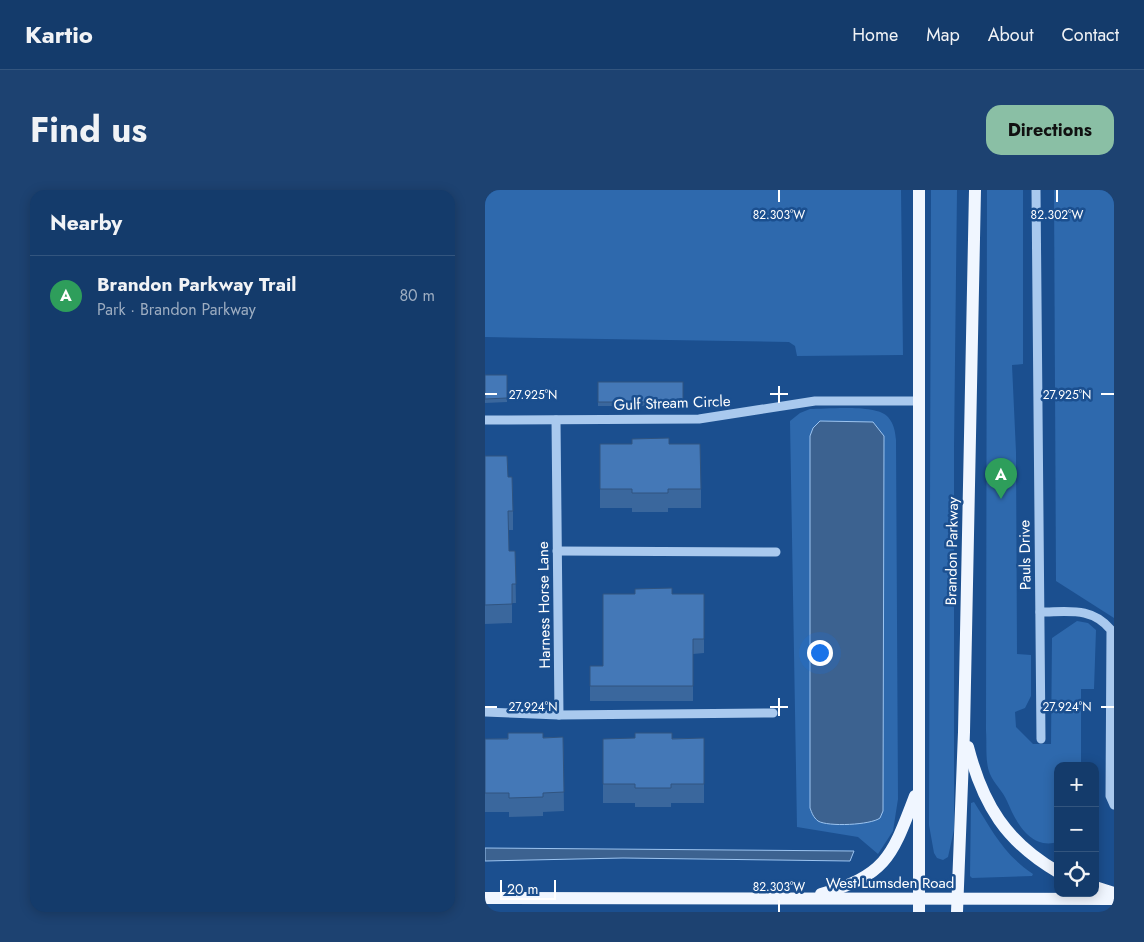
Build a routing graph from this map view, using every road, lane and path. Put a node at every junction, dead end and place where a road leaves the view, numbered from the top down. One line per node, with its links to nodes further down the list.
1 (919, 190): 4 (main road)
2 (975, 190): 14 (main road, Brandon Parkway)
3 (1036, 190): 9 (street, Pauls Drive)
4 (918, 400): 6 (street, Gulf Stream Circle); 16 (main road)
5 (485, 420): 6 (street, Gulf Stream Circle)
6 (556, 420): 7 (street, Harness Horse Lane)
7 (557, 551): 8 (street); 13 (street, Harness Horse Lane)
8 (776, 552)
9 (1040, 612): 11 (street); 15 (street, Pauls Drive)
10 (485, 712): 13 (street)
11 (1112, 712): 17 (street)
12 (773, 713): 13 (street)
13 (559, 715)
14 (965, 732): 18 (main road); 25 (main road, Brandon Parkway)
15 (1041, 739)
16 (917, 788): 22 (main road); 24 (main road)
17 (1114, 805)
18 (1054, 870)
19 (1099, 888): 20 (main road)
20 (1114, 893)
21 (485, 898): 22 (main road, West Lumsden Road)
22 (807, 898): 24 (main road, West Lumsden Road)
23 (1114, 900): 25 (main road, West Lumsden Road)
24 (919, 906): 25 (main road, West Lumsden Road)
25 (957, 906)

